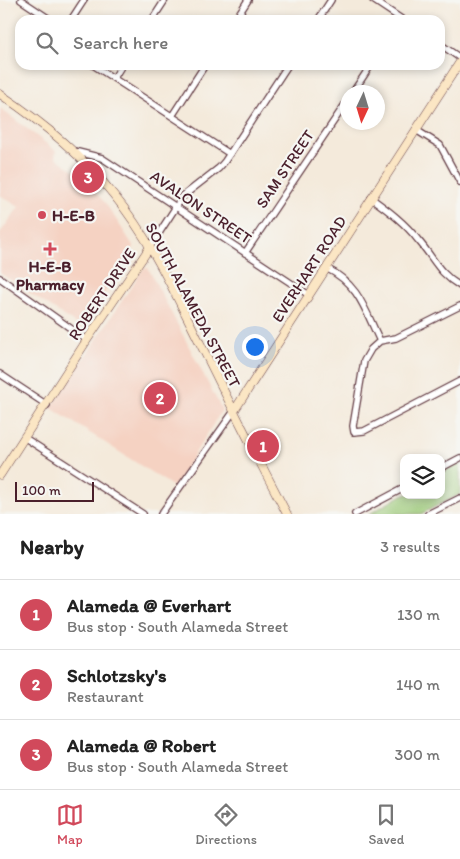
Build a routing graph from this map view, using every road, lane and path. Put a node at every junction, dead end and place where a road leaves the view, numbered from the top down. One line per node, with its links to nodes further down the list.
1 (21, 0): 7 (street)
2 (84, 0): 8 (street)
3 (165, 0): 9 (street)
4 (248, 0): 10 (street)
5 (332, 0): 11 (street)
6 (373, 0): 12 (street)
7 (44, 15)
8 (74, 15)
9 (155, 15)
10 (238, 15)
11 (322, 15)
12 (395, 15)
13 (445, 48): 14 (street)
14 (460, 58)
15 (460, 62): 26 (main road, EVERHART ROAD)
16 (101, 70): 21 (street)
17 (119, 70): 21 (street)
18 (202, 70): 25 (street)
19 (285, 70): 28 (street, ROBERT DRIVE)
20 (368, 70): 22 (street)
21 (114, 78): 25 (street)
22 (358, 85)
23 (0, 94): 27 (main road, SOUTH ALAMEDA STREET)
24 (340, 112): 33 (street, SAM STREET)
25 (172, 116): 28 (street)
26 (416, 130): 29 (street); 30 (main road, EVERHART ROAD)
27 (74, 151): 31 (street, AVALON STREET); 32 (main road, SOUTH ALAMEDA STREET)
28 (230, 154): 31 (street, ROBERT DRIVE)
29 (460, 182)
30 (371, 198): 34 (main road, EVERHART ROAD); 36 (street)
31 (176, 206): 32 (street, ROBERT DRIVE); 33 (street, AVALON STREET)
32 (150, 247): 39 (main road, ROBERT DRIVE); 45 (main road, SOUTH ALAMEDA STREET)
33 (246, 253): 37 (street, AVALON STREET)
34 (326, 268): 37 (main road, EVERHART ROAD); 40 (street)
35 (0, 278): 39 (street)
36 (460, 286)
37 (309, 295): 45 (main road, EVERHART ROAD)
38 (460, 306): 40 (street)
39 (87, 340): 44 (main road, ROBERT DRIVE)
40 (380, 342): 42 (street)
41 (0, 374): 44 (street)
42 (458, 382): 43 (street)
43 (460, 389)
44 (47, 405): 46 (main road, ROBERT DRIVE)
45 (234, 411): 53 (street, EVERHART ROAD); 54 (main road, SOUTH ALAMEDA STREET)
46 (25, 438): 49 (main road, ROBERT DRIVE); 52 (street)
47 (460, 458): 48 (street)
48 (445, 466)
49 (0, 475)
50 (400, 490): 55 (street)
51 (460, 498): 56 (street)
52 (143, 514)
53 (161, 514)
54 (287, 514)
55 (356, 514)
56 (428, 514)

